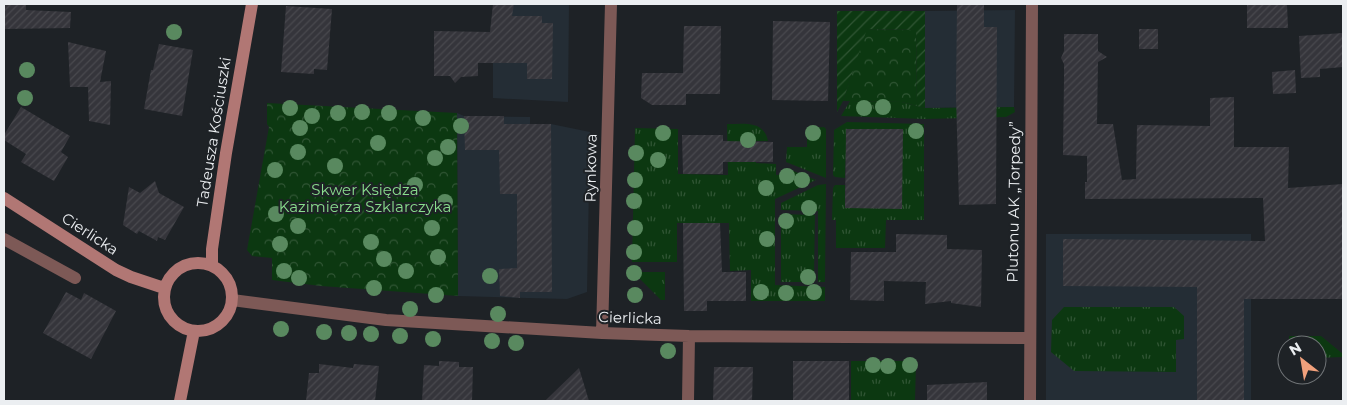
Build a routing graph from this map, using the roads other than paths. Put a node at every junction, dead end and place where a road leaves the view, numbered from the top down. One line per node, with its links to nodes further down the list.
1 (252, 4): 6 (street, Tadeusza Kościuszki)
2 (611, 4): 11 (street, Rynkowa)
3 (1032, 4): 13 (street, Plutonu AK „Torpedy”)
4 (4, 198): 8 (street, Cierlicka)
5 (4, 239): 7 (street)
6 (212, 265): 8 (street); 9 (street)
7 (75, 278)
8 (164, 288): 10 (street)
9 (232, 300): 10 (street); 11 (street, Cierlicka)
10 (194, 331): 14 (street)
11 (602, 333): 12 (street, Cierlicka)
12 (689, 336): 13 (street, Cierlicka); 15 (street)
13 (1029, 338): 16 (street, Plutonu AK „Torpedy”)
14 (180, 401)
15 (688, 401)
16 (1030, 401)

